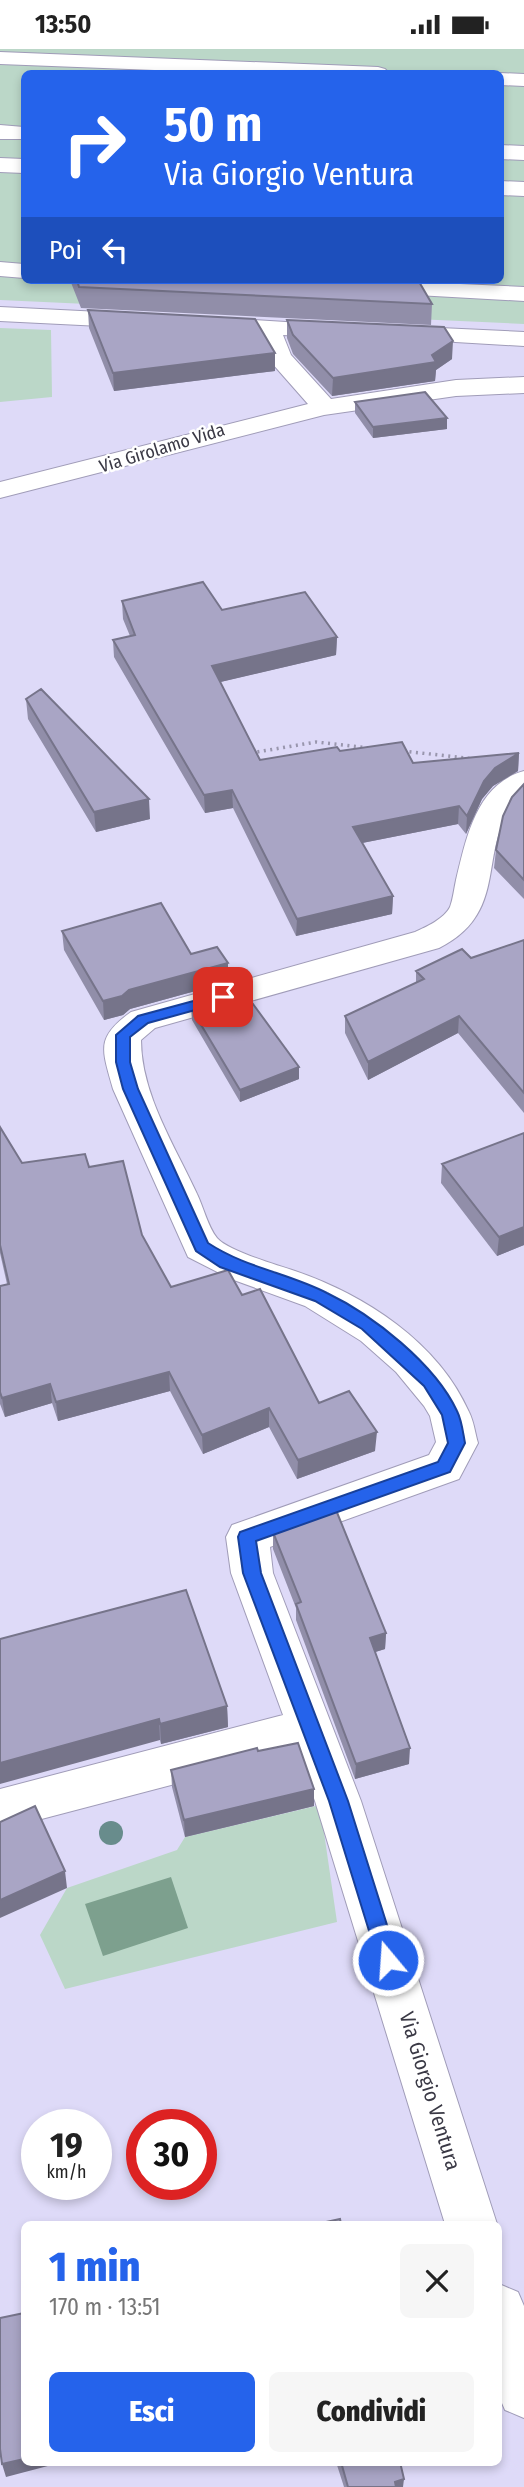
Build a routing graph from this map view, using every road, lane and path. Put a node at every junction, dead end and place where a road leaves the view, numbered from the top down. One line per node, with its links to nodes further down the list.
1 (0, 58): 2 (street)
2 (264, 64): 3 (street)
3 (340, 70)
4 (504, 79): 5 (street)
5 (524, 80)
6 (0, 132): 7 (street)
7 (21, 133)
8 (504, 152): 9 (street)
9 (524, 153)
10 (0, 165): 11 (street)
11 (21, 166)
12 (504, 188): 13 (street)
13 (524, 189)
14 (0, 269): 15 (street)
15 (21, 271)
16 (348, 286): 17 (street)
17 (524, 294)
18 (0, 314): 19 (street)
19 (160, 322)
20 (187, 323): 21 (street)
21 (267, 327): 22 (street); 24 (street)
22 (524, 339)
23 (524, 385): 24 (street, Via Girolamo Vida)
24 (325, 407): 25 (street, Via Girolamo Vida)
25 (0, 490)
26 (370, 748): 28 (path)
27 (397, 751): 29 (path)
28 (249, 753)
29 (478, 759)
30 (524, 781): 31 (street, Via Giorgio Ventura)
31 (311, 1728): 32 (street); 33 (street, Via Giorgio Ventura)
32 (11, 1806)
33 (470, 2221)
34 (502, 2321): 35 (street)
35 (524, 2391)

